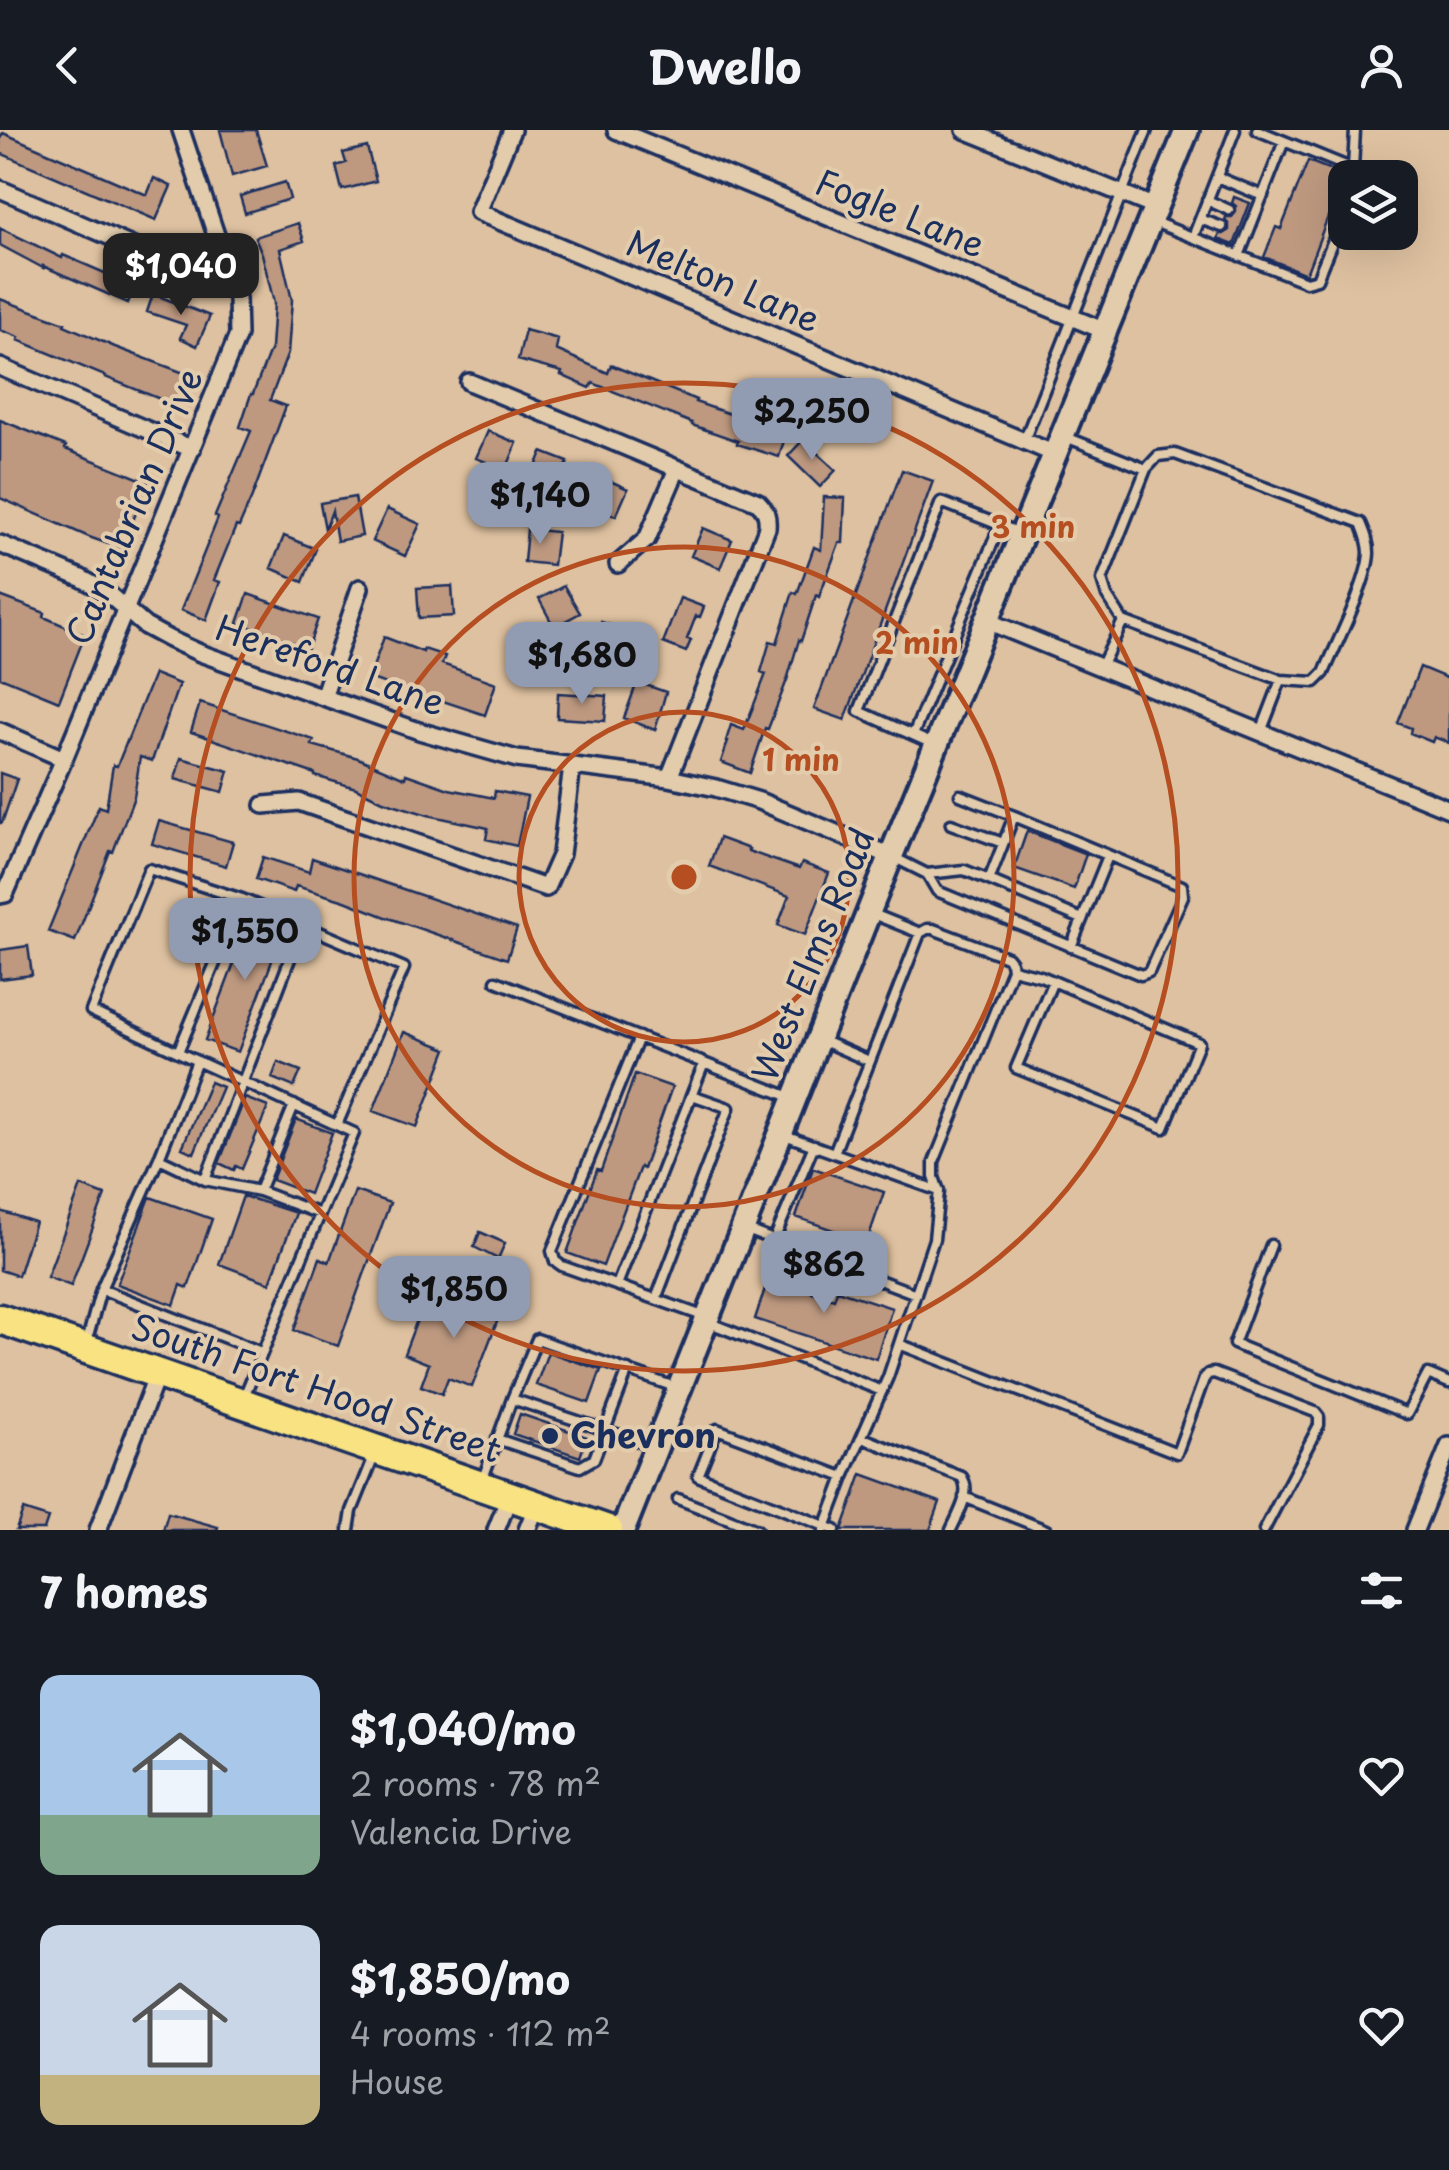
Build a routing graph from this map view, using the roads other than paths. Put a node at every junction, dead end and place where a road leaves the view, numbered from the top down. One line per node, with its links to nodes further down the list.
1 (181, 130): 25 (street, Cantabrian Drive)
2 (512, 130): 30 (street, Melton Lane)
3 (616, 130): 26 (street, Fogle Lane)
4 (965, 130): 15 (street)
5 (1148, 130): 15 (lane)
6 (1186, 130): 19 (main road, West Elms Road)
7 (1235, 130): 13 (lane)
8 (1356, 130): 11 (lane)
9 (1260, 131): 10 (lane)
10 (1284, 141): 12 (lane); 16 (lane)
11 (1355, 160)
12 (1328, 161)
13 (1216, 177): 16 (lane); 17 (lane)
14 (0, 190): 25 (street)
15 (1122, 194): 19 (street); 26 (lane)
16 (1263, 196): 24 (lane)
17 (1207, 200): 18 (lane); 20 (lane)
18 (1229, 210)
19 (1153, 214): 22 (lane); 27 (main road, West Elms Road)
20 (1200, 219): 21 (lane); 22 (lane)
21 (1222, 227)
22 (1193, 237): 24 (lane)
23 (1329, 250): 24 (lane)
24 (1239, 256)
25 (226, 266): 32 (street, Cantabrian Drive)
26 (1074, 318): 27 (street, Fogle Lane); 30 (lane)
27 (1105, 331): 31 (main road, West Elms Road)
28 (0, 367): 32 (street)
29 (469, 382): 33 (street)
30 (1024, 441): 31 (street, Melton Lane)
31 (1058, 445): 34 (lane); 36 (main road, West Elms Road)
32 (192, 449): 40 (street, Cantabrian Drive)
33 (676, 469): 38 (street); 55 (street)
34 (1146, 469): 43 (lane); 47 (lane)
35 (1000, 525): 36 (lane); 41 (lane); 51 (lane)
36 (1022, 534): 42 (main road, West Elms Road)
37 (0, 544): 40 (street, Hereford Lane)
38 (618, 564)
39 (360, 588): 48 (street)
40 (125, 607): 48 (street, Hereford Lane); 53 (street, Cantabrian Drive)
41 (964, 612): 42 (lane); 44 (lane)
42 (987, 621): 45 (main road, West Elms Road); 46 (street)
43 (1123, 622): 46 (lane); 47 (lane)
44 (952, 641): 45 (lane); 51 (lane)
45 (975, 650): 52 (main road, West Elms Road)
46 (1102, 668): 50 (street)
47 (1281, 680): 50 (lane)
48 (323, 698): 54 (street, Hereford Lane)
49 (0, 731): 53 (street)
50 (1261, 732): 58 (street)
51 (913, 735): 52 (lane)
52 (937, 746): 62 (main road, West Elms Road)
53 (64, 759): 66 (street, Cantabrian Drive)
54 (572, 766): 55 (street, Hereford Lane); 57 (street)
55 (669, 778): 62 (street, Hereford Lane)
56 (960, 796): 59 (lane)
57 (264, 805)
58 (1449, 809)
59 (1014, 816): 61 (lane); 63 (lane)
60 (951, 824): 61 (lane)
61 (1003, 843): 65 (lane)
62 (891, 856): 64 (lane); 68 (main road, West Elms Road)
63 (1108, 856): 69 (lane); 72 (lane)
64 (927, 874): 65 (lane); 72 (lane)
65 (989, 880): 69 (lane)
66 (0, 895)
67 (242, 899): 70 (lane); 78 (lane); 78 (lane)
68 (869, 912): 71 (lane); 77 (main road, West Elms Road)
69 (1082, 919): 72 (lane)
70 (304, 925): 82 (lane); 86 (lane)
71 (920, 933): 73 (lane); 80 (lane)
72 (1070, 948)
73 (1012, 969): 75 (lane); 93 (lane)
74 (496, 981): 76 (lane)
75 (1053, 981): 75 (lane)
76 (639, 1037): 81 (lane); 98 (lane)
77 (818, 1039): 80 (lane); 84 (main road, West Elms Road)
78 (178, 1052): 79 (lane)
79 (197, 1061): 82 (lane); 90 (lane)
80 (870, 1061): 89 (lane)
81 (704, 1063): 83 (lane); 84 (lane)
82 (242, 1081): 85 (lane); 91 (lane)
83 (692, 1095): 98 (lane); 101 (lane)
84 (795, 1098): 87 (main road, West Elms Road)
85 (294, 1105): 86 (lane); 92 (lane)
86 (337, 1125): 94 (lane)
87 (781, 1133): 88 (lane); 95 (main road, West Elms Road)
88 (814, 1145): 89 (lane); 96 (lane)
89 (834, 1153): 93 (lane)
90 (160, 1158): 91 (lane); 99 (lane)
91 (204, 1180): 92 (lane)
92 (259, 1191): 94 (lane)
93 (939, 1191): 100 (lane)
94 (320, 1214): 106 (lane)
95 (743, 1228): 96 (lane); 103 (main road, West Elms Road)
96 (774, 1240): 100 (lane)
97 (1271, 1245): 109 (lane)
98 (617, 1285): 101 (lane)
99 (102, 1290): 105 (lane); 106 (lane)
100 (916, 1294): 104 (lane)
101 (656, 1299): 103 (lane)
102 (0, 1319): 105 (highway, South Fort Hood Street)
103 (707, 1319): 110 (main road, West Elms Road); 111 (lane)
104 (899, 1344): 111 (lane); 135 (lane)
105 (85, 1348): 108 (highway, South Fort Hood Street)
106 (261, 1352): 113 (lane)
107 (628, 1370): 110 (lane); 112 (lane); 114 (lane)
108 (156, 1375): 113 (highway, South Fort Hood Street); 127 (street)
109 (1449, 1383)
110 (680, 1388): 117 (main road, West Elms Road)
111 (882, 1390): 115 (lane)
112 (512, 1399): 114 (lane); 116 (lane)
113 (242, 1403): 119 (highway, South Fort Hood Street)
114 (606, 1430): 116 (lane); 117 (lane)
115 (862, 1438): 120 (lane); 123 (lane)
116 (498, 1439): 121 (lane)
117 (656, 1446): 131 (main road, West Elms Road)
118 (1449, 1446): 136 (street)
119 (376, 1450): 121 (highway, South Fort Hood Street); 128 (lane)
120 (844, 1477): 126 (lane); 126 (lane)
121 (480, 1485): 122 (highway, South Fort Hood Street)
122 (510, 1495): 125 (highway, South Fort Hood Street); 129 (street)
123 (964, 1496): 133 (lane); 134 (lane)
124 (678, 1500): 132 (lane)
125 (532, 1518): 130 (highway, South Fort Hood Street)
126 (828, 1529)
127 (98, 1530)
128 (349, 1530)
129 (496, 1530)
130 (608, 1530)
131 (623, 1530)
132 (757, 1530)
133 (951, 1530)
134 (1046, 1530)
135 (1264, 1530)
136 (1415, 1530)

